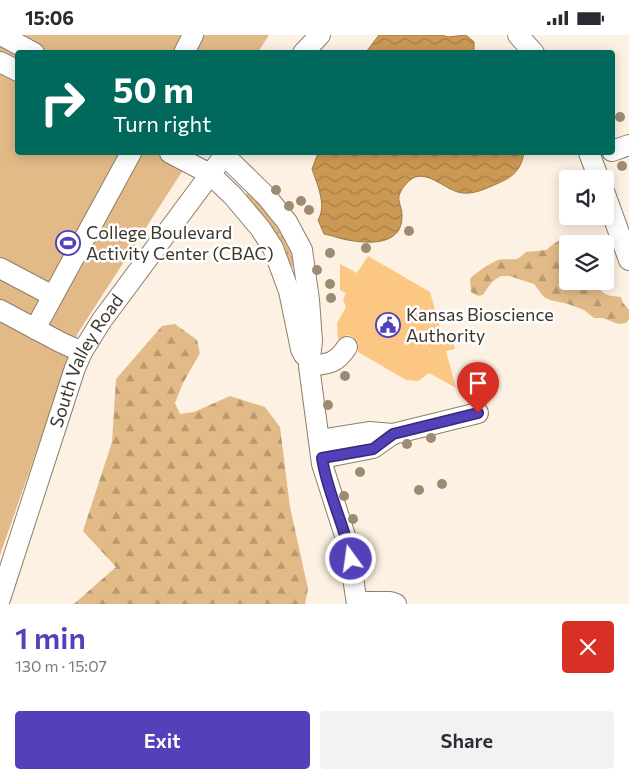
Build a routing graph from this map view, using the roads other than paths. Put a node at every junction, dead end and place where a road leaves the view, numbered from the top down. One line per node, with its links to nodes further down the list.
1 (2, 35): 6 (street)
2 (193, 35): 7 (street)
3 (304, 35): 8 (street)
4 (320, 35): 9 (street)
5 (518, 35): 10 (street)
6 (29, 50)
7 (186, 50)
8 (299, 50)
9 (306, 50)
10 (531, 50)
11 (0, 62): 12 (street)
12 (15, 70)
13 (629, 145): 14 (street)
14 (615, 150)
15 (130, 155): 25 (street)
16 (174, 155): 21 (street)
17 (223, 155): 21 (street, South Valley Road)
18 (226, 155): 30 (street)
19 (596, 155): 20 (street)
20 (598, 170)
21 (210, 174): 29 (street, South Valley Road); 30 (street)
22 (614, 219): 23 (street)
23 (629, 260)
24 (0, 268): 25 (street)
25 (53, 296): 27 (street)
26 (0, 310): 27 (street)
27 (35, 329): 29 (street)
28 (347, 347): 30 (street)
29 (82, 352): 33 (street, South Valley Road)
30 (309, 366): 32 (street)
31 (478, 413): 32 (street)
32 (320, 449): 34 (street)
33 (0, 599)
34 (357, 603): 35 (street)
35 (396, 604)

